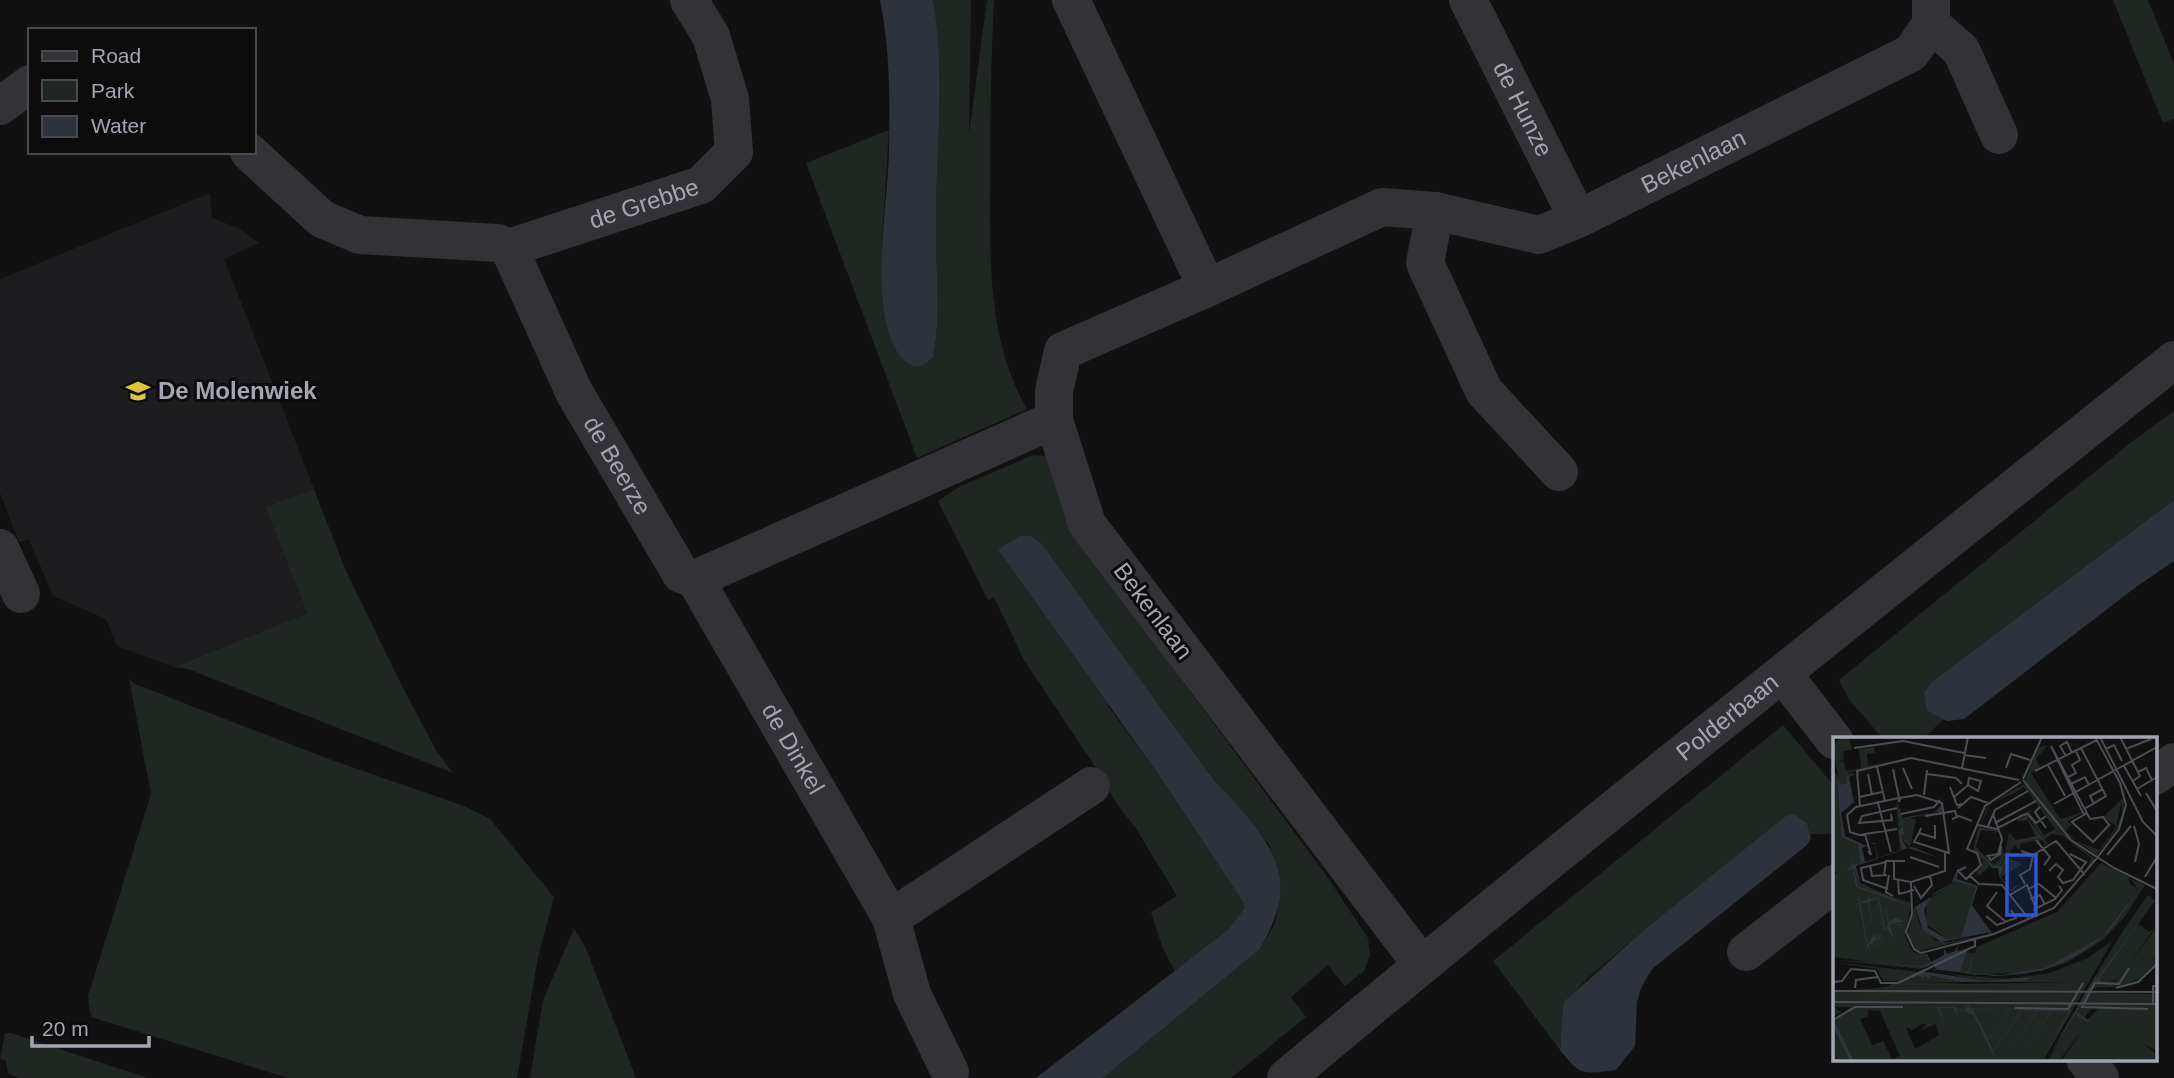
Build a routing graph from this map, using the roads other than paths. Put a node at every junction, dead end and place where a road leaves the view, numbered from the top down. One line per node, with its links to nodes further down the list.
1 (689, 0): 11 (street, de Grebbe)
2 (1071, 0): 12 (street)
3 (1468, 0): 10 (street, de Hunze)
4 (1931, 12): 7 (street); 10 (street, Bekenlaan)
5 (28, 85): 6 (street)
6 (0, 106)
7 (1999, 135)
8 (251, 154): 11 (street)
9 (1435, 211): 10 (street, Bekenlaan); 12 (street, Bekenlaan); 15 (street)
10 (1578, 219)
11 (509, 248): 17 (street, de Beerze)
12 (1207, 288): 14 (street, Bekenlaan)
13 (2174, 360): 19 (street, Polderbaan)
14 (1054, 419): 17 (street); 27 (street, Bekenlaan)
15 (1559, 471)
16 (0, 548): 18 (street)
17 (695, 579): 25 (street, de Dinkel)
18 (21, 594)
19 (1783, 674): 20 (street); 27 (street, Polderbaan)
20 (1833, 737)
21 (2174, 762): 22 (street)
22 (2156, 775)
23 (1091, 786): 25 (street)
24 (1833, 886): 26 (street)
25 (891, 918): 29 (street, de Dinkel)
26 (1746, 952)
27 (1422, 965): 30 (street, Polderbaan)
28 (2086, 1060): 31 (street)
29 (950, 1072)
30 (1286, 1078)
31 (2099, 1078)

